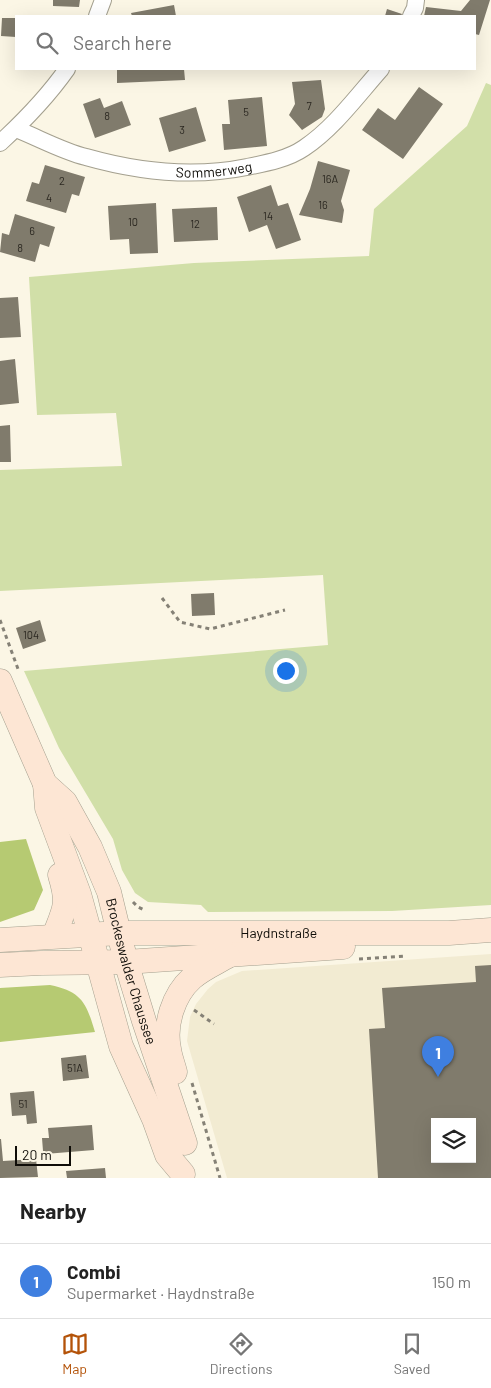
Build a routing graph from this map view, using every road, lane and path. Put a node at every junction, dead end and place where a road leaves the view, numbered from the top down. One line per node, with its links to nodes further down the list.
1 (103, 0): 3 (street)
2 (416, 0): 4 (street)
3 (97, 15)
4 (412, 15)
5 (67, 70): 7 (street)
6 (379, 70): 7 (street, Sommerweg)
7 (16, 129): 8 (street)
8 (0, 143)
9 (162, 598): 10 (path)
10 (285, 610)
11 (0, 681): 12 (street, Brockeswalder Chaussee)
12 (45, 784): 13 (street, Brockeswalder Chaussee); 17 (street, Brockeswalder Chaussee)
13 (47, 808): 17 (street, Brockeswalder Chaussee); 19 (street)
14 (128, 896): 15 (path)
15 (151, 913)
16 (491, 930): 18 (street, Haydnstraße)
17 (106, 933): 18 (street, Haydnstraße); 19 (street, Haydnstraße); 22 (street, Brockeswalder Chaussee)
18 (449, 933): 21 (street, Haydnstraße)
19 (54, 936): 20 (street, Haydnstraße)
20 (0, 940)
21 (232, 954): 22 (street, Haydnstraße); 27 (street)
22 (112, 962): 23 (street, Haydnstraße); 27 (street, Brockeswalder Chaussee); 28 (street, Brockeswalder Chaussee)
23 (0, 965)
24 (187, 1006): 25 (path)
25 (214, 1024)
26 (189, 1076): 29 (path)
27 (185, 1142): 28 (street, Brockeswalder Chaussee)
28 (183, 1176)
29 (220, 1178)

